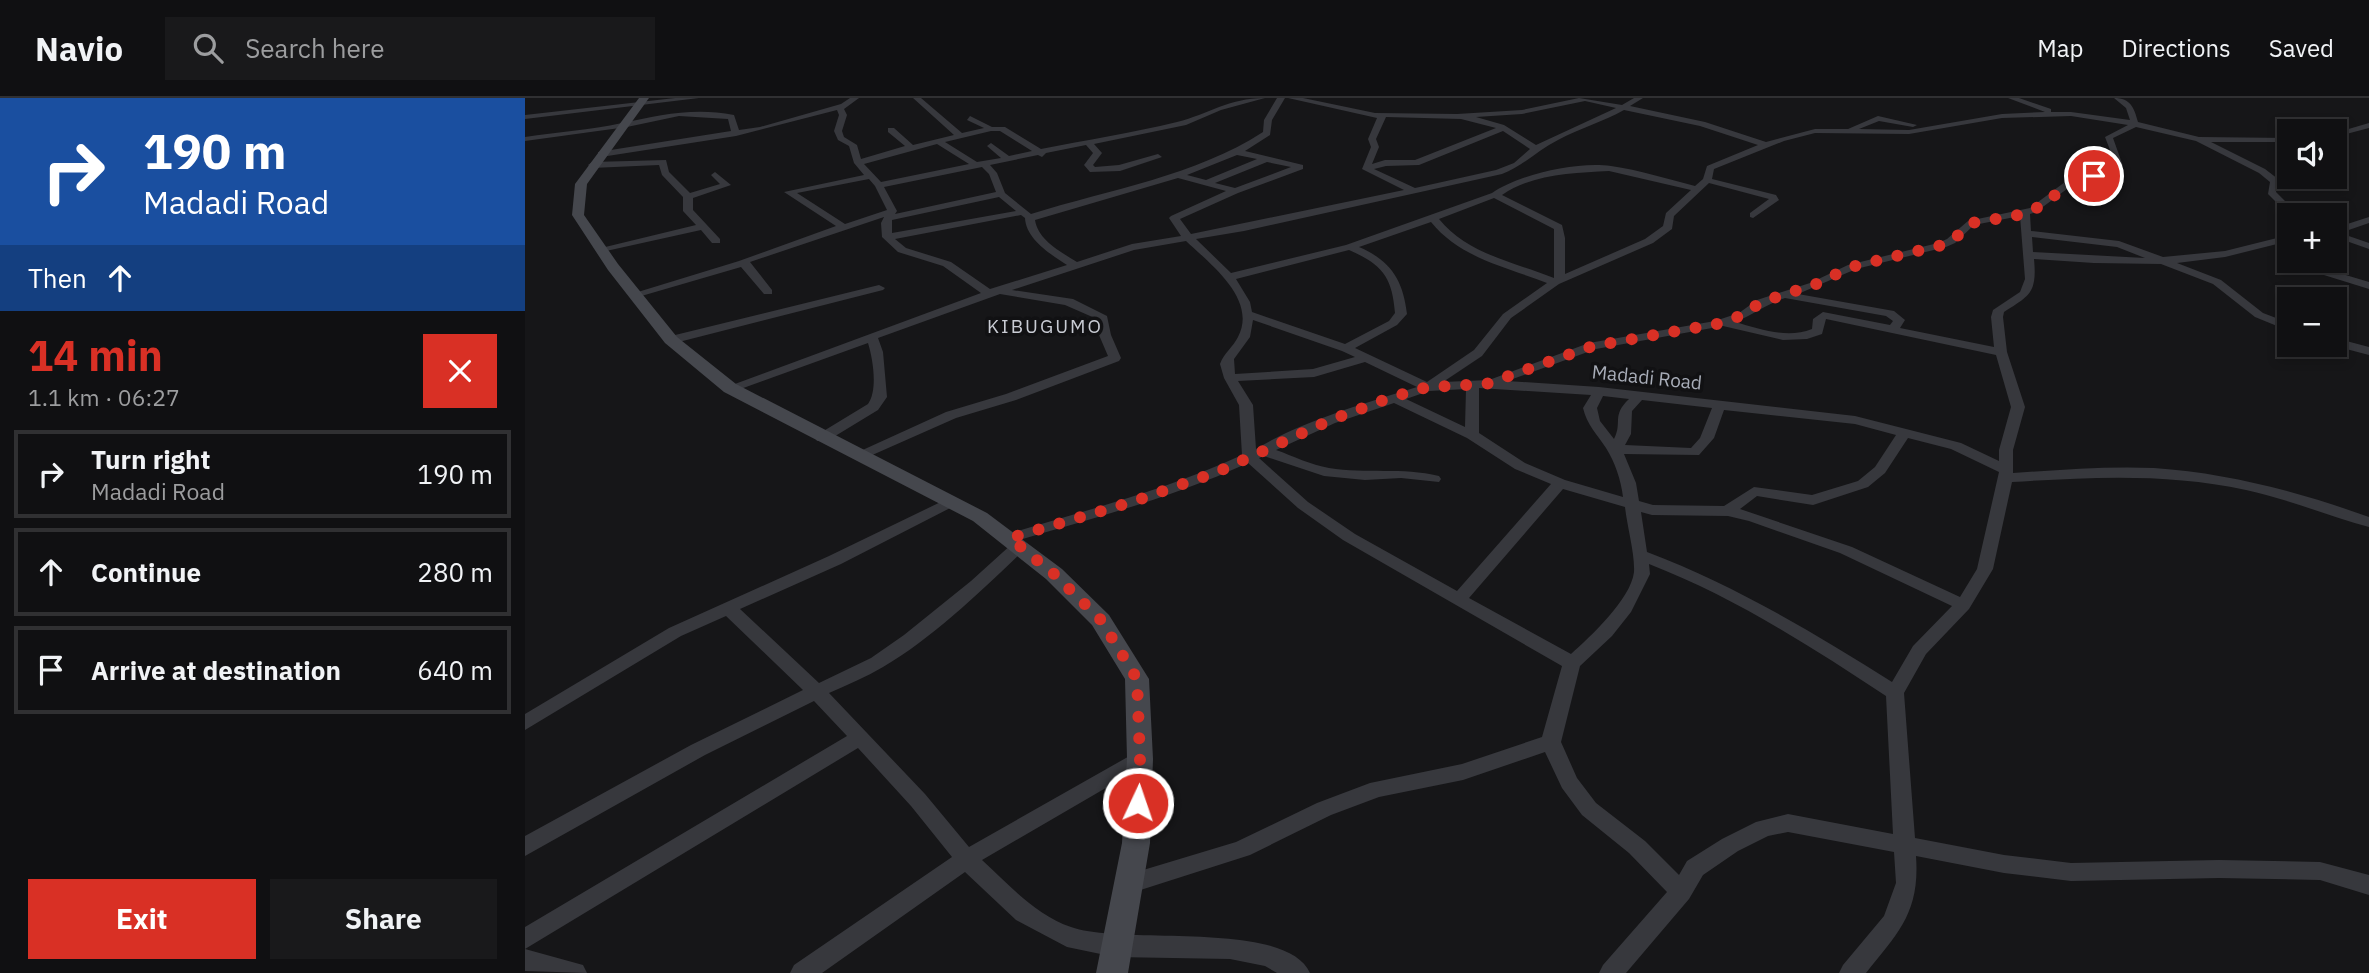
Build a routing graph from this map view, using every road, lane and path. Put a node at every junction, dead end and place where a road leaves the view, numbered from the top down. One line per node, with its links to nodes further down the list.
1 (695, 98): 10 (street)
2 (855, 98): 11 (street)
3 (918, 98): 30 (street)
4 (1261, 98): 35 (street)
5 (1281, 98): 40 (street)
6 (1292, 98): 15 (street)
7 (1639, 98): 12 (street)
8 (2012, 98): 13 (street)
9 (2118, 98): 21 (street)
10 (643, 100): 17 (street); 20 (main road)
11 (841, 106): 19 (street); 46 (street)
12 (1621, 107): 16 (street); 36 (street); 39 (street)
13 (2056, 114): 21 (street); 26 (street)
14 (762, 115): 19 (street)
15 (1378, 115): 16 (street); 49 (street)
16 (1459, 116): 24 (street)
17 (525, 117)
18 (970, 118): 23 (street)
19 (783, 123): 29 (street)
20 (627, 124): 29 (street); 31 (street); 44 (main road)
21 (2135, 124): 32 (street); 64 (street)
22 (2369, 125): 28 (street)
23 (991, 129): 30 (street); 41 (street)
24 (1501, 129): 39 (street); 49 (street)
25 (1852, 129): 26 (street); 26 (street); 36 (street)
26 (1925, 129)
27 (891, 130): 38 (street)
28 (2347, 131)
29 (736, 134): 44 (street)
30 (961, 137): 34 (street)
31 (525, 139)
32 (2199, 139): 33 (street); 62 (street)
33 (2277, 141)
34 (939, 142): 38 (street); 47 (street)
35 (1088, 142): 41 (street); 42 (street)
36 (1766, 145): 53 (street)
37 (991, 146): 45 (street)
38 (912, 148): 46 (street)
39 (1535, 149): 58 (street)
40 (1233, 151): 43 (street); 51 (street)
41 (1042, 154): 45 (street)
42 (1159, 157)
43 (1268, 158): 54 (street); 57 (street)
44 (596, 160): 61 (street); 81 (main road)
45 (1009, 160): 48 (street)
46 (858, 163): 52 (street)
47 (973, 163)
48 (985, 165): 55 (street); 59 (street)
49 (1366, 169): 58 (street)
50 (716, 175): 61 (street)
51 (1176, 175): 54 (street); 65 (street)
52 (872, 176): 55 (street); 70 (street)
53 (1707, 180): 56 (street); 66 (street)
54 (1207, 183): 57 (street)
55 (879, 185): 63 (street)
56 (1697, 189): 60 (street); 89 (street)
57 (1235, 191): 75 (street)
58 (1414, 191): 75 (street)
59 (1001, 194): 63 (street); 65 (street)
60 (1495, 195): 67 (street); 89 (street)
61 (688, 196): 69 (street)
62 (2282, 203)
63 (891, 214): 70 (street); 73 (street)
64 (2025, 214): 72 (street); 94 (street)
65 (1027, 215): 73 (street); 86 (street)
66 (1753, 215)
67 (1433, 218): 79 (street); 89 (street)
68 (2369, 220): 71 (street)
69 (703, 226): 76 (street); 81 (street)
70 (842, 226): 85 (street)
71 (2347, 228)
72 (2025, 233): 82 (street); 84 (street)
73 (887, 237): 93 (street)
74 (2347, 237): 78 (street)
75 (1188, 238): 86 (street); 88 (street)
76 (716, 242)
77 (2277, 242): 80 (street)
78 (2369, 246)
79 (1350, 247): 88 (street); 103 (street)
80 (2255, 249): 83 (street); 84 (street)
81 (601, 251): 95 (main road)
82 (2028, 255): 84 (street); 105 (street)
83 (2277, 257)
84 (2163, 262): 98 (street)
85 (743, 263): 92 (street); 95 (street)
86 (1077, 266): 93 (street)
87 (2327, 273): 90 (street)
88 (1229, 277): 96 (street)
89 (1557, 280): 109 (street)
90 (2369, 286)
91 (879, 288): 101 (street)
92 (768, 292)
93 (997, 293): 100 (street); 120 (street)
94 (1784, 294): 97 (street); 99 (street)
95 (634, 295): 101 (main road)
96 (1247, 313): 103 (street); 107 (street)
97 (1723, 322): 99 (street); 108 (street)
98 (2277, 322)
99 (1893, 330): 105 (street)
100 (872, 337): 110 (street); 117 (street)
101 (671, 340): 110 (main road)
102 (2347, 345): 104 (street)
103 (1346, 348): 106 (street)
104 (2369, 351)
105 (2001, 352): 121 (street)
106 (1368, 357): 107 (street); 109 (street)
107 (1230, 378): 119 (street)
108 (1479, 384): 109 (street, Madadi Road); 111 (street, Madadi Road); 116 (street)
109 (1428, 387): 113 (street, Madadi Road)
110 (730, 388): 117 (main road)
111 (1599, 391): 112 (street, Madadi Road); 118 (street)
112 (1639, 396): 114 (street, Madadi Road); 118 (street)
113 (1392, 397): 116 (street); 119 (street, Madadi Road)
114 (1720, 404): 115 (street, Madadi Road); 118 (street)
115 (1905, 431): 121 (street, Madadi Road); 126 (street)
116 (1472, 435): 123 (street)
117 (822, 438): 120 (main road)
118 (1616, 449): 125 (street)
119 (1255, 453): 122 (street); 128 (street, Madadi Road); 130 (street)
120 (861, 456): 124 (main road)
121 (2005, 474): 127 (street); 131 (street)
122 (1434, 480)
123 (1560, 483): 125 (street); 130 (street)
124 (951, 502): 128 (main road); 132 (street)
125 (1633, 511): 126 (street); 129 (street)
126 (1728, 511): 131 (street)
127 (2369, 522)
128 (1014, 542): 134 (street); 139 (main road)
129 (1640, 555): 133 (street); 135 (street)
130 (1459, 599): 133 (street)
131 (1963, 605): 135 (street)
132 (728, 608): 134 (street); 136 (street)
133 (1572, 663): 138 (street)
134 (817, 692): 137 (street); 141 (street)
135 (1895, 694): 140 (street)
136 (525, 723)
137 (858, 739): 142 (street); 146 (street)
138 (1551, 742): 143 (street); 145 (street)
139 (1140, 759): 142 (street); 143 (main road)
140 (1907, 845): 144 (street); 145 (street); 156 (street)
141 (525, 847)
142 (966, 859): 147 (street); 152 (street)
143 (1128, 884): 147 (main road)
144 (2369, 885)
145 (1681, 892): 155 (street)
146 (525, 939)
147 (1115, 946): 153 (main road); 154 (street)
148 (525, 960): 151 (street)
149 (525, 966): 150 (street)
150 (528, 973)
151 (575, 973)
152 (802, 973)
153 (1112, 973)
154 (1298, 973)
155 (1611, 973)
156 (1851, 973)

